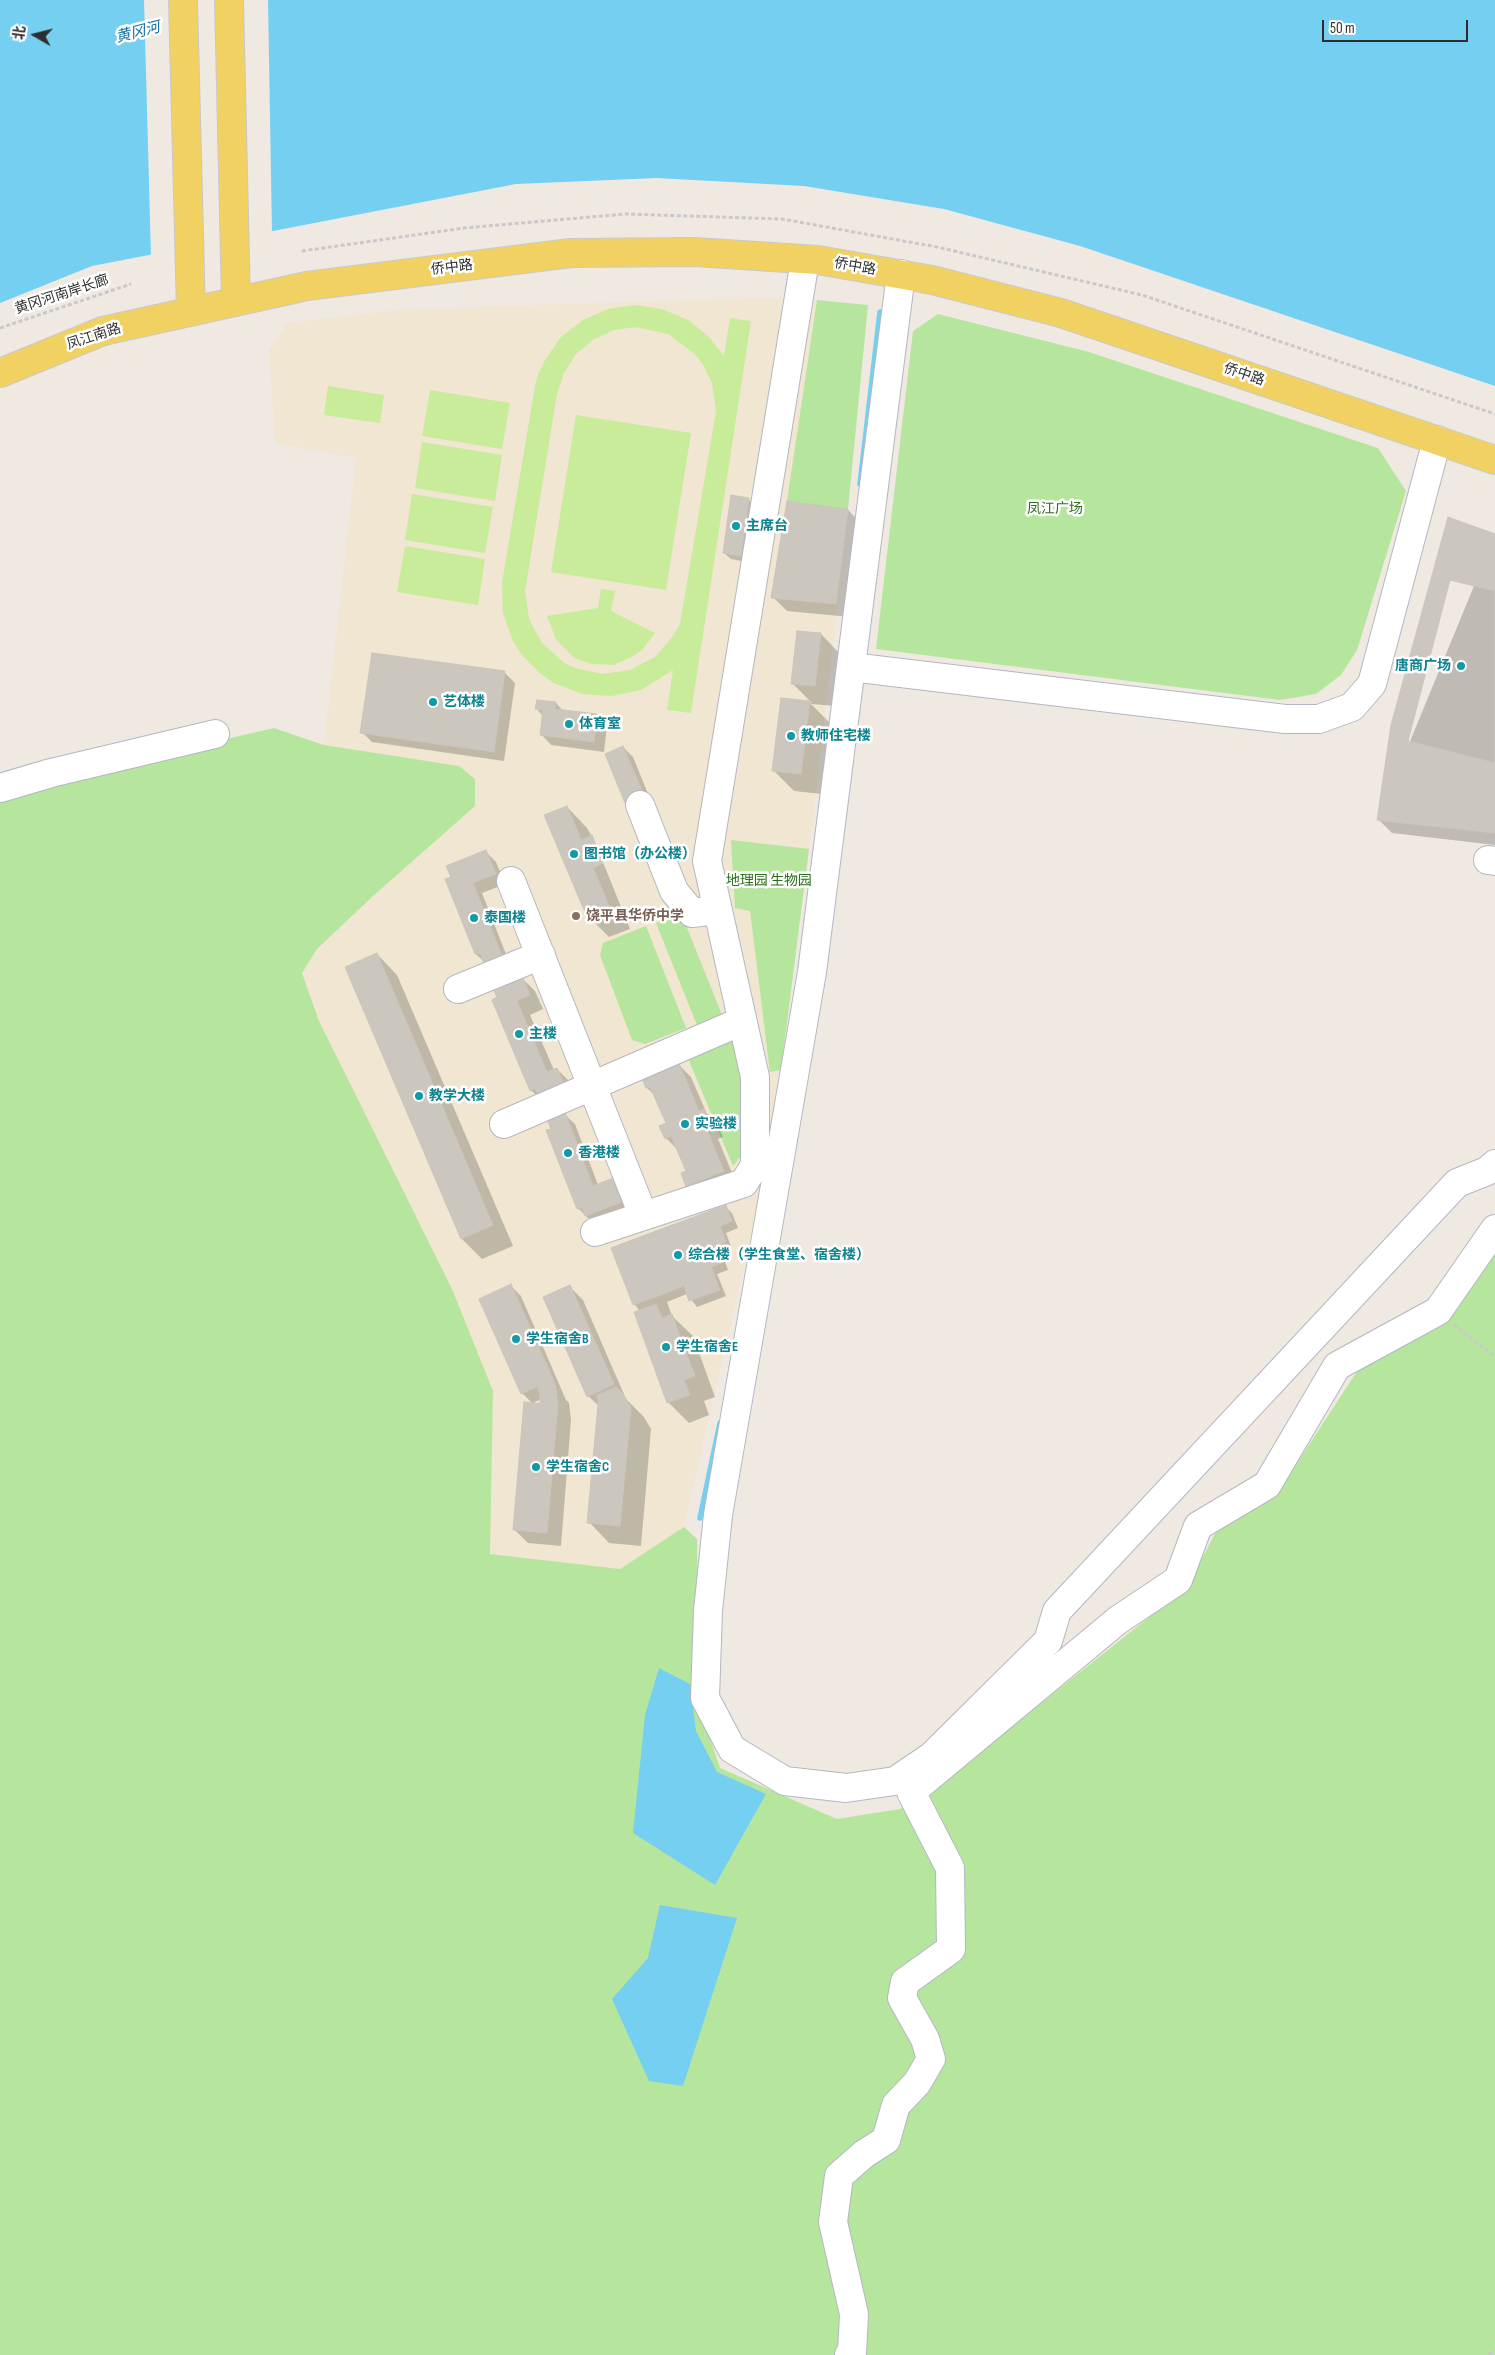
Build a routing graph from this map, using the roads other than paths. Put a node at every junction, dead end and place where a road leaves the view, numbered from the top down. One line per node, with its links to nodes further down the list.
1 (183, 0): 6 (main road)
2 (229, 0): 5 (main road)
3 (806, 260): 4 (main road, 侨中路); 5 (main road, 侨中路); 15 (street)
4 (901, 274): 8 (main road, 侨中路); 10 (street)
5 (236, 302): 6 (main road, 侨中路)
6 (191, 312): 7 (main road, 凤江南路)
7 (0, 373)
8 (1437, 440): 9 (main road, 侨中路); 10 (street)
9 (1495, 460)
10 (851, 667): 21 (street)
11 (215, 734): 12 (street)
12 (0, 788)
13 (640, 805): 15 (street)
14 (511, 882): 16 (street)
15 (717, 910): 18 (street)
16 (540, 955): 17 (street); 19 (street)
17 (458, 989)
18 (742, 1021): 19 (street); 22 (street)
19 (592, 1086): 20 (street); 22 (street)
20 (504, 1124)
21 (1495, 1164)
22 (643, 1215): 24 (street)
23 (1495, 1229): 25 (street)
24 (595, 1232)
25 (849, 2355)

